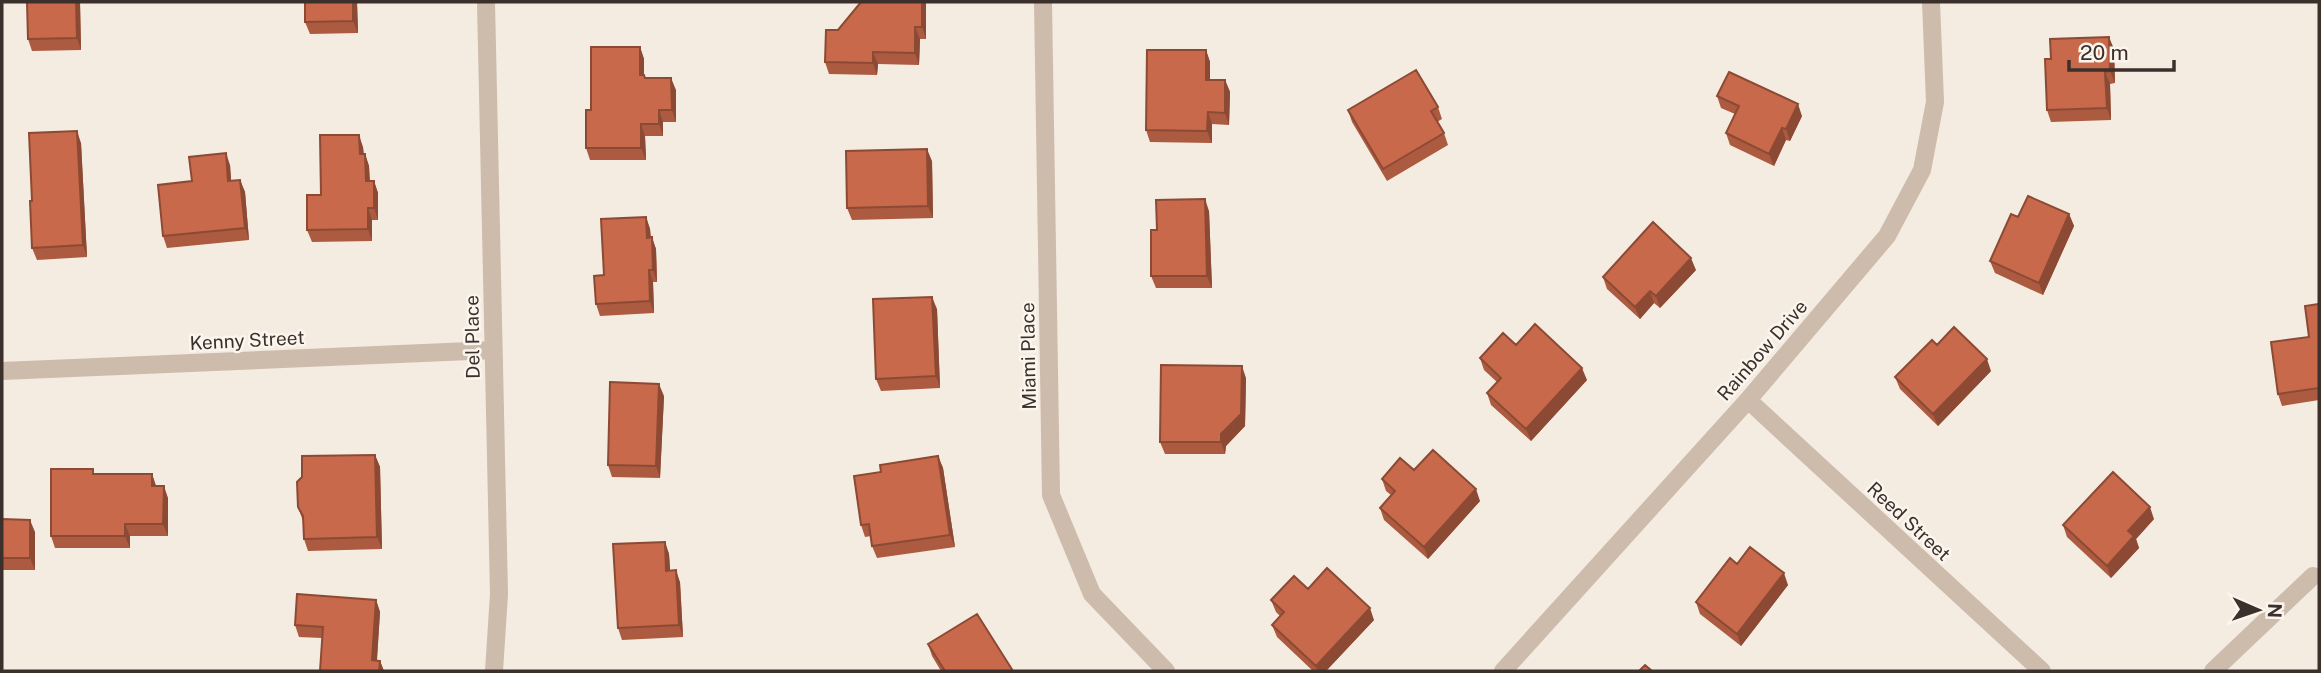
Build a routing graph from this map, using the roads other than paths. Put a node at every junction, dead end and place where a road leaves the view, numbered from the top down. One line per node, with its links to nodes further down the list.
1 (486, 2): 4 (street, Del Place)
2 (1043, 2): 9 (street, Miami Place)
3 (1931, 2): 6 (street, Rainbow Drive)
4 (493, 350): 5 (street, Kenny Street); 8 (street, Del Place)
5 (2, 371)
6 (1748, 400): 10 (street, Rainbow Drive); 11 (street, Reed Street)
7 (2313, 576): 12 (street)
8 (494, 671)
9 (1166, 671)
10 (1503, 671)
11 (2042, 671)
12 (2213, 671)

